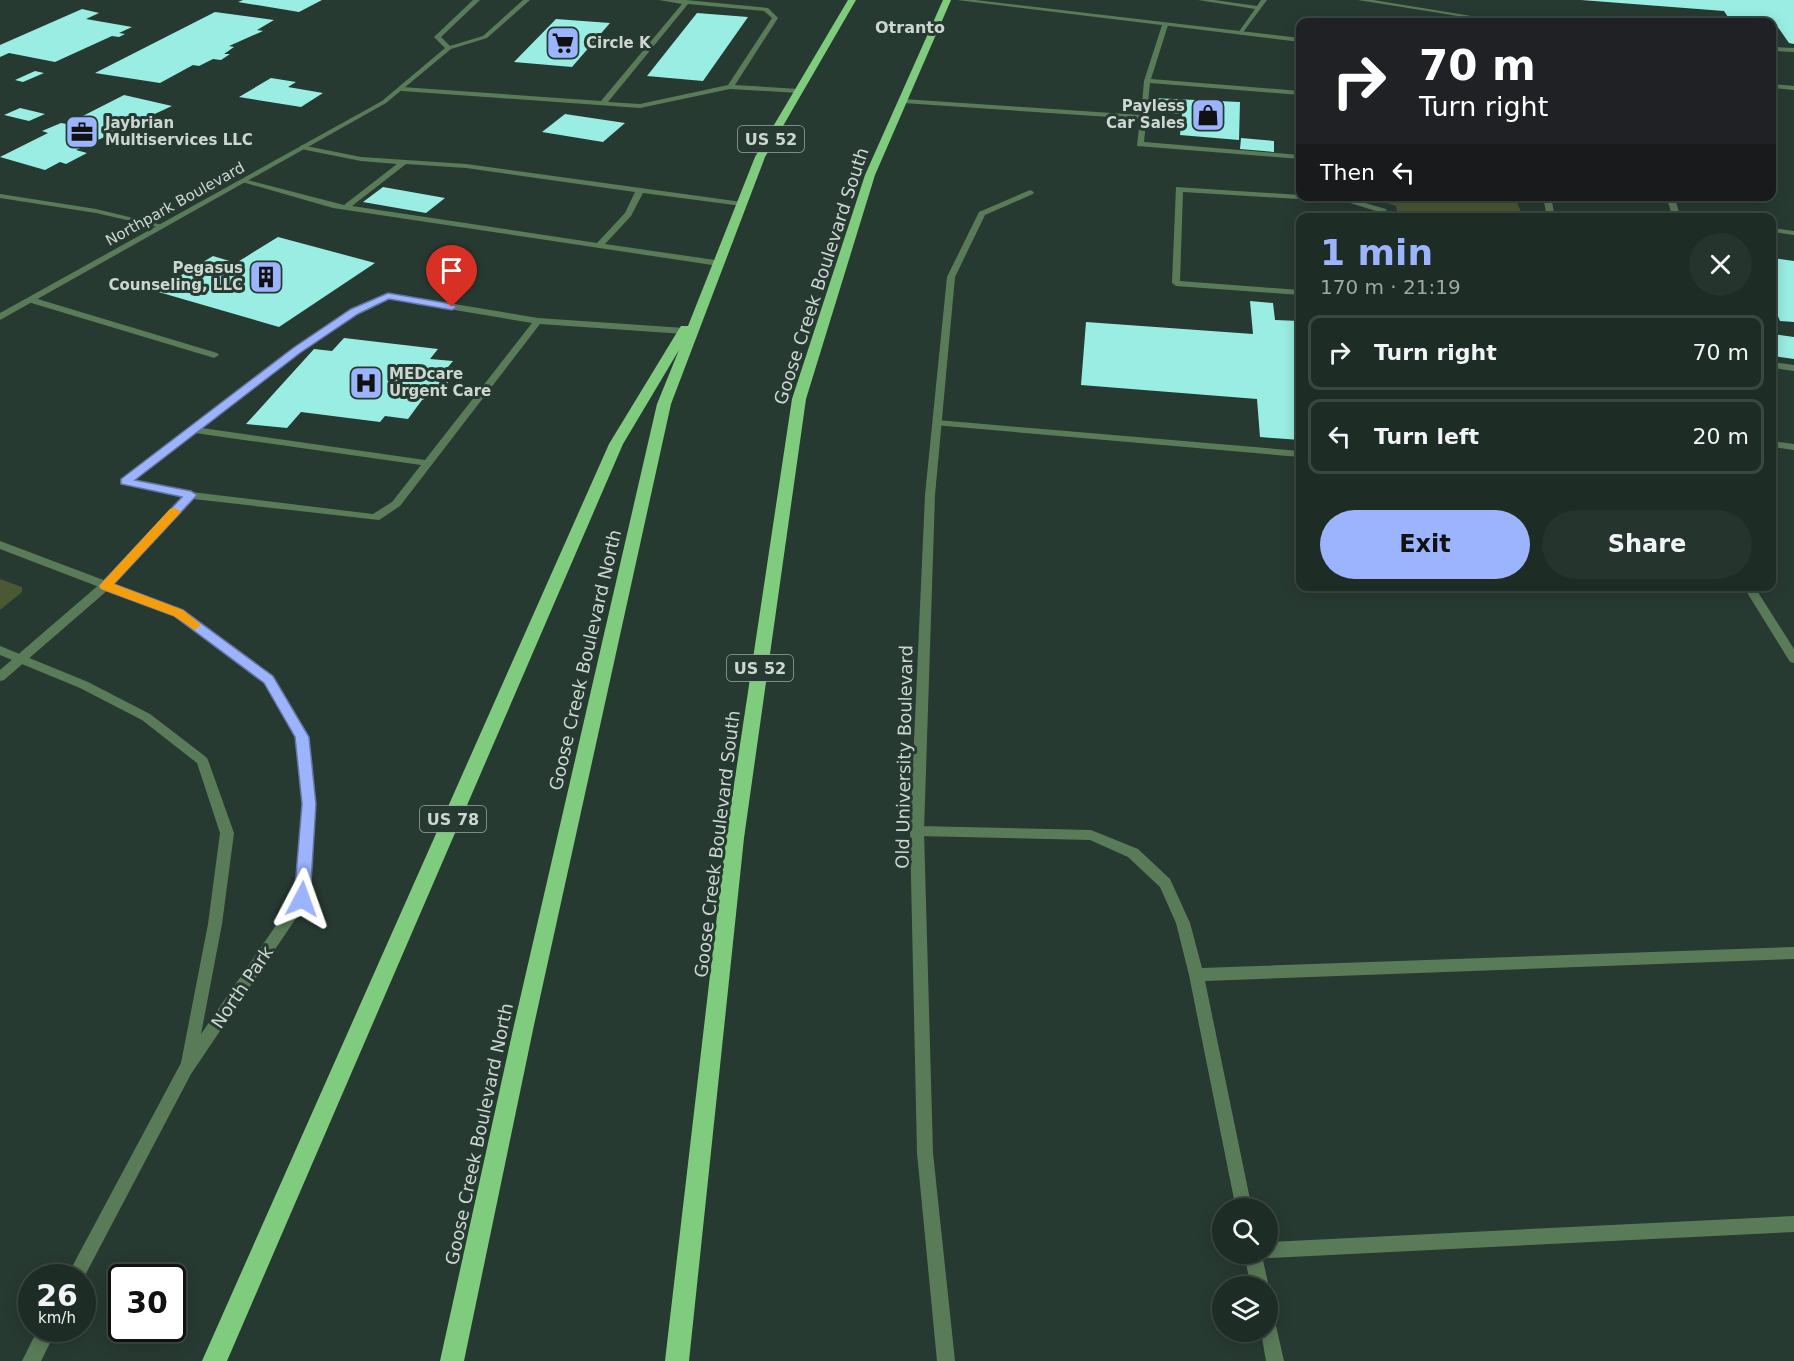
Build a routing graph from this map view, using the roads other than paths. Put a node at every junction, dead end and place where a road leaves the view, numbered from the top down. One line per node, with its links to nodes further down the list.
1 (477, 0): 16 (street)
2 (527, 0): 16 (street)
3 (662, 0): 10 (street)
4 (852, 0): 24 (highway, Goose Creek Boulevard North / US 52)
5 (947, 0): 27 (highway, Goose Creek Boulevard South / US 52)
6 (960, 0): 13 (street)
7 (1202, 0): 11 (street)
8 (1264, 0): 11 (street)
9 (1361, 0): 12 (street)
10 (686, 2): 21 (street); 26 (street)
11 (1259, 8): 14 (street)
12 (1479, 18)
13 (1165, 25): 14 (street); 19 (street)
14 (1241, 33): 15 (street)
15 (1296, 40)
16 (449, 48): 23 (street, Northpark Boulevard)
17 (1776, 48): 18 (street)
18 (1794, 50)
19 (1147, 81): 25 (street); 28 (street)
20 (1776, 86): 22 (street)
21 (730, 87): 24 (street); 26 (street)
22 (1794, 88)
23 (402, 89): 26 (street); 29 (street, Northpark Boulevard)
24 (799, 91): 38 (highway, Goose Creek Boulevard North / US 52)
25 (1296, 93)
26 (604, 102)
27 (903, 102): 28 (street); 82 (highway, Goose Creek Boulevard South / US 52)
28 (1144, 117): 30 (street)
29 (304, 147): 31 (street); 32 (street, Northpark Boulevard)
30 (1296, 157)
31 (404, 162): 33 (street); 39 (street)
32 (243, 181): 39 (street); 41 (street, Northpark Boulevard)
33 (640, 190): 38 (street); 44 (street)
34 (1030, 192): 55 (street, Old University Boulevard)
35 (0, 196): 41 (street)
36 (1296, 197): 47 (street)
37 (1351, 201): 40 (street)
38 (742, 204): 45 (highway, Goose Creek Boulevard North / US 52)
39 (345, 208): 44 (street)
40 (1383, 213)
41 (162, 226): 48 (street, Northpark Boulevard)
42 (1776, 231): 43 (street)
43 (1794, 233)
44 (599, 245): 45 (street)
45 (719, 263): 46 (highway, Goose Creek Boulevard North / US 52)
46 (710, 287): 51 (highway, US 78); 81 (highway, Goose Creek Boulevard North / US 52)
47 (1296, 293)
48 (31, 300): 49 (street, Northpark Boulevard); 52 (street)
49 (0, 317)
50 (538, 321): 51 (street); 56 (street); 60 (street)
51 (684, 331): 80 (highway, US 78)
52 (214, 355)
53 (1776, 366): 54 (street)
54 (1794, 368)
55 (937, 423): 59 (street); 69 (street, Old University Boulevard)
56 (195, 430): 60 (street); 61 (street)
57 (1776, 445): 58 (street)
58 (1794, 447)
59 (1296, 454)
60 (427, 463): 61 (street)
61 (191, 495): 63 (street)
62 (0, 545): 63 (street, North Park)
63 (105, 586): 66 (street); 72 (street, North Park)
64 (1751, 591): 67 (street)
65 (0, 650): 66 (street, North Park)
66 (21, 659): 68 (street); 72 (street, North Park)
67 (1794, 659)
68 (0, 677)
69 (918, 831): 71 (street); 83 (street, Old University Boulevard)
70 (1794, 953): 71 (street)
71 (1196, 975): 73 (street)
72 (186, 1069): 76 (street, North Park)
73 (1242, 1198)
74 (1794, 1224): 75 (street)
75 (1278, 1250)
76 (82, 1264)
77 (41, 1342): 79 (street)
78 (1272, 1342): 84 (street)
79 (31, 1361)
80 (214, 1361)
81 (452, 1361)
82 (677, 1361)
83 (946, 1361)
84 (1275, 1361)

